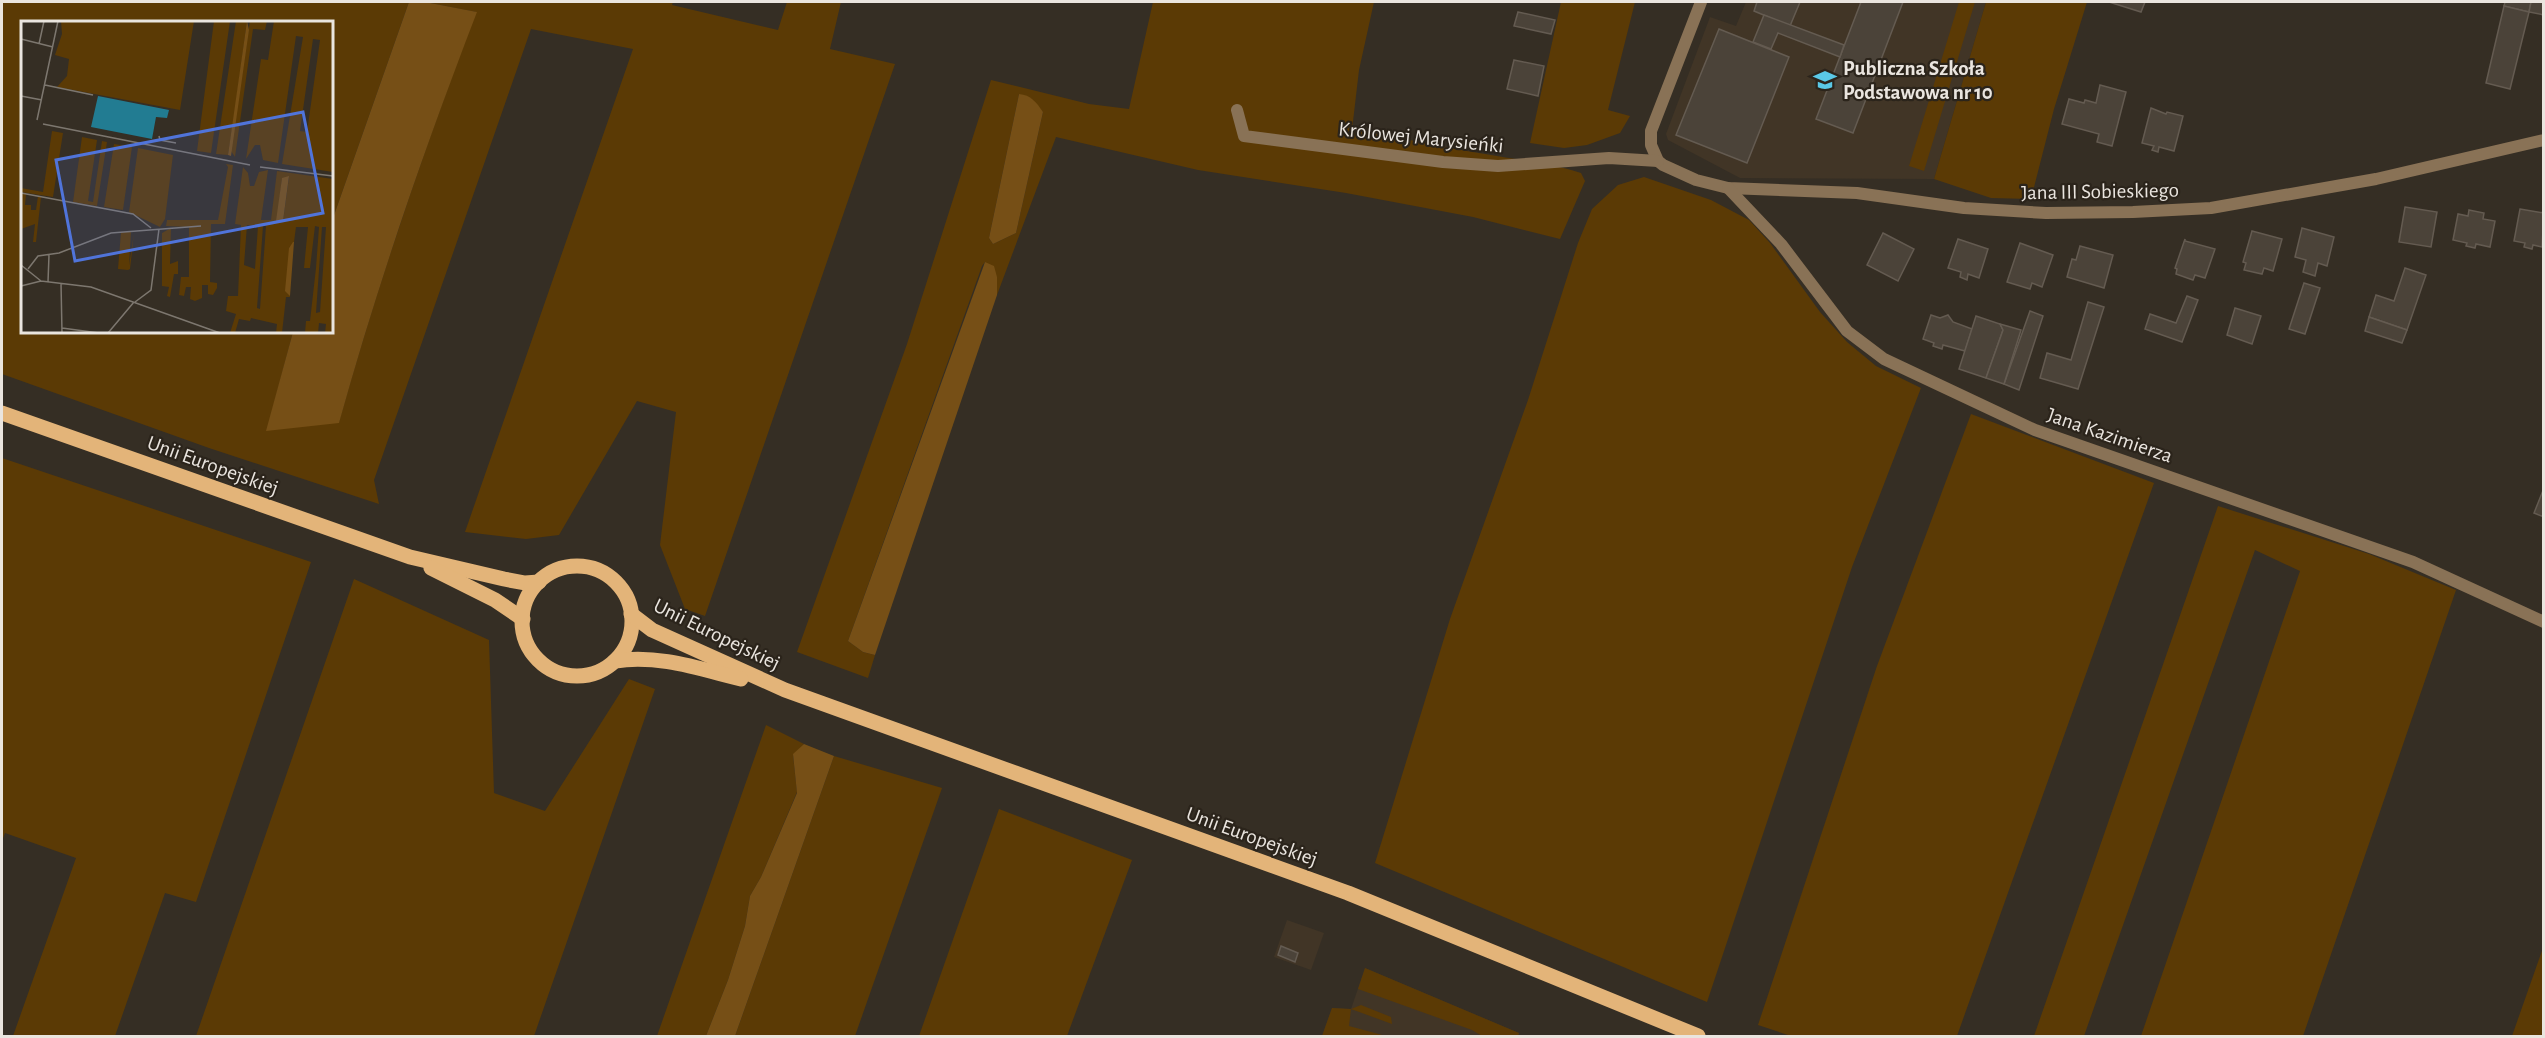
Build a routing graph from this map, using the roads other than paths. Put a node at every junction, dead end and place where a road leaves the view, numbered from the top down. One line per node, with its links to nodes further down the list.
1 (1701, 2): 4 (street)
2 (1237, 110): 4 (street, Królowej Marysieńki)
3 (2544, 140): 5 (street, Jana III Sobieskiego)
4 (1658, 161): 5 (street, Jana III Sobieskiego)
5 (1728, 188): 11 (street, Jana Kazimierza)
6 (2, 412): 7 (main road, Unii Europejskiej)
7 (410, 557): 8 (main road, Unii Europejskiej); 10 (main road, Unii Europejskiej)
8 (539, 582): 9 (main road); 10 (main road)
9 (631, 614): 12 (main road); 13 (main road, Unii Europejskiej)
10 (523, 619): 12 (main road)
11 (2544, 622)
12 (615, 660): 13 (main road, Unii Europejskiej)
13 (785, 690): 14 (main road, Unii Europejskiej)
14 (1698, 1036)

